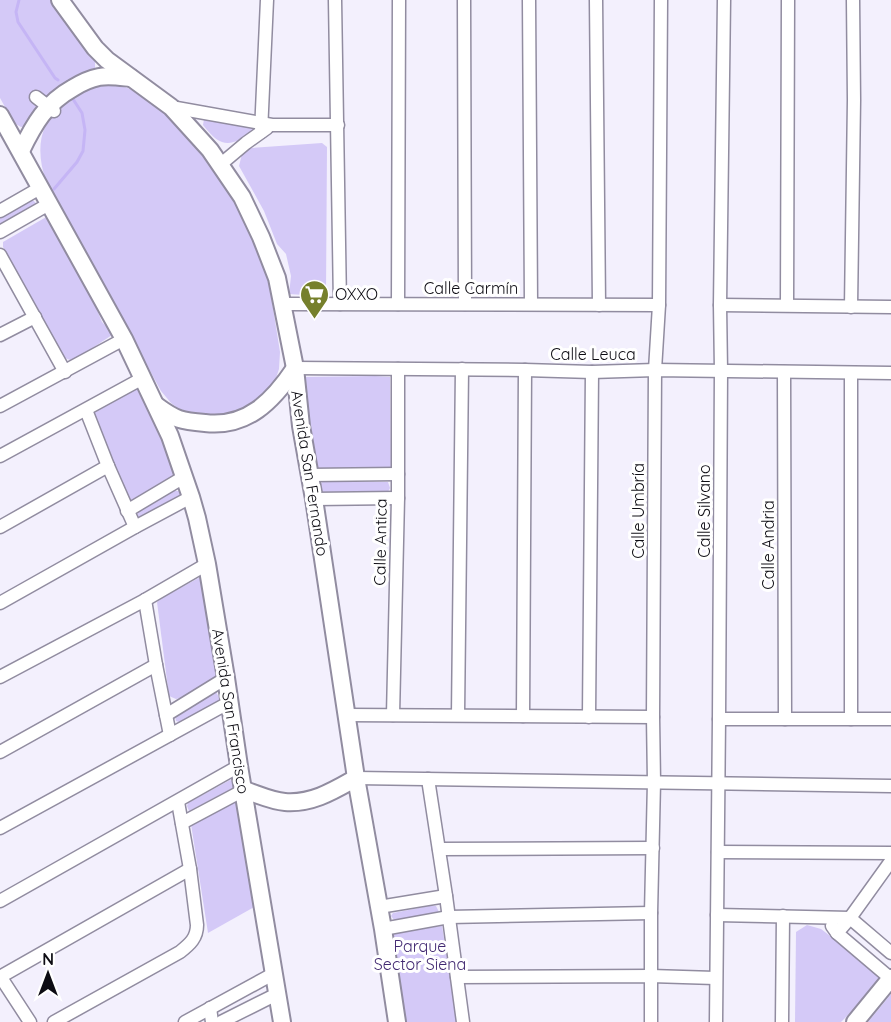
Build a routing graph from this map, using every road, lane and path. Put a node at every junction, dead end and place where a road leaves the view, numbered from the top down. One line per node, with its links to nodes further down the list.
1 (60, 0): 12 (street, Avenida San Fernando)
2 (267, 0): 16 (street)
3 (335, 0): 15 (street)
4 (399, 0): 26 (street)
5 (464, 0): 27 (street)
6 (529, 0): 28 (street)
7 (596, 0): 29 (street)
8 (661, 0): 30 (street, Calle Umbría)
9 (724, 0): 31 (street, Calle Silvano)
10 (788, 0): 32 (street)
11 (853, 0): 33 (street)
12 (132, 78): 13 (street, Avenida San Fernando); 17 (street)
13 (171, 107): 16 (street); 18 (street, Avenida San Fernando)
14 (0, 115): 17 (street)
15 (338, 125): 16 (street); 25 (street)
16 (265, 126): 18 (street)
17 (21, 151): 19 (street)
18 (221, 164): 24 (street, Avenida San Fernando)
19 (40, 188): 20 (street); 21 (street)
20 (49, 204): 22 (street); 37 (street)
21 (0, 211)
22 (0, 232)
23 (1, 258): 35 (street)
24 (283, 304): 25 (street, Calle Carmín); 38 (street, Avenida San Fernando)
25 (340, 304): 26 (street, Calle Carmín)
26 (398, 304): 27 (street, Calle Carmín)
27 (465, 304): 28 (street, Calle Carmín)
28 (531, 304): 29 (street, Calle Carmín)
29 (599, 305): 30 (street, Calle Carmín)
30 (659, 305): 42 (street, Calle Umbría)
31 (720, 305): 32 (street); 43 (street, Calle Silvano)
32 (788, 305): 33 (street)
33 (851, 306): 34 (street)
34 (891, 307)
35 (35, 317): 36 (street); 44 (street)
36 (0, 335)
37 (124, 339): 44 (street); 49 (street)
38 (295, 368): 39 (street, Calle Leuca); 50 (street); 56 (street, Avenida San Fernando)
39 (398, 369): 40 (street, Calle Leuca); 55 (street, Calle Antica)
40 (462, 369): 41 (street, Calle Leuca); 74 (street)
41 (525, 370): 45 (street, Calle Leuca); 75 (street)
42 (656, 370): 43 (street, Calle Leuca); 45 (street, Calle Leuca); 77 (street, Calle Umbría)
43 (721, 371): 46 (street, Calle Leuca); 78 (street, Calle Silvano)
44 (65, 372): 51 (street)
45 (592, 372): 76 (street)
46 (784, 372): 47 (street, Calle Leuca); 79 (street, Calle Andria)
47 (851, 373): 48 (street, Calle Leuca); 80 (street)
48 (891, 373)
49 (143, 378): 50 (street); 52 (street)
50 (156, 405): 57 (street, Avenida San Francisco)
51 (0, 406)
52 (86, 410): 53 (street); 54 (street)
53 (0, 456)
54 (108, 466): 61 (street); 62 (street)
55 (398, 474): 56 (street); 59 (street, Calle Antica)
56 (310, 475): 60 (street, Avenida San Fernando)
57 (184, 477): 58 (street, Avenida San Francisco); 61 (street)
58 (191, 497): 63 (street); 64 (street, Avenida San Francisco)
59 (398, 498): 60 (street); 73 (street, Calle Antica)
60 (314, 499): 72 (street, Avenida San Fernando)
61 (127, 511): 63 (street)
62 (0, 527)
63 (135, 527): 66 (street)
64 (207, 564): 65 (street); 69 (street, Avenida San Francisco)
65 (145, 600): 67 (street); 68 (street)
66 (0, 603)
67 (156, 665): 71 (street); 83 (street)
68 (0, 677)
69 (226, 678): 70 (street, Avenida San Francisco); 71 (street)
70 (230, 702): 82 (street); 84 (street, Avenida San Francisco)
71 (166, 715): 82 (street)
72 (347, 715): 73 (street); 85 (street, Avenida San Fernando)
73 (393, 715): 74 (street)
74 (458, 716): 75 (street)
75 (523, 716): 76 (street)
76 (589, 717): 77 (street)
77 (653, 717): 87 (street, Calle Umbría)
78 (719, 718): 79 (street); 88 (street, Calle Silvano)
79 (785, 719): 80 (street)
80 (851, 719): 81 (street)
81 (891, 719)
82 (170, 735): 93 (street)
83 (0, 752)
84 (239, 766): 90 (street, Avenida San Francisco); 91 (street)
85 (356, 778): 86 (street); 90 (street); 102 (street, Avenida San Fernando)
86 (428, 778): 87 (street); 95 (street)
87 (654, 782): 88 (street); 94 (street, Calle Umbría)
88 (718, 784): 89 (street); 96 (street, Calle Silvano)
89 (891, 786)
90 (244, 790): 92 (street); 112 (street, Avenida San Francisco)
91 (178, 802): 92 (street); 101 (street)
92 (182, 823): 99 (street)
93 (0, 828)
94 (653, 848): 95 (street); 103 (street, Calle Umbría)
95 (439, 849): 100 (street)
96 (718, 852): 97 (street); 104 (street, Calle Silvano)
97 (891, 853)
98 (891, 861): 108 (street)
99 (190, 869): 113 (street); 121 (street)
100 (446, 896): 102 (street); 106 (street)
101 (0, 901)
102 (380, 907): 109 (street, Avenida San Fernando)
103 (651, 913): 106 (street); 114 (street, Calle Umbría)
104 (717, 915): 105 (street); 116 (street, Calle Silvano)
105 (783, 916): 107 (street); 130 (street)
106 (449, 917): 109 (street); 115 (street)
107 (826, 917): 108 (street); 110 (street)
108 (850, 918): 110 (street); 111 (street)
109 (383, 929): 126 (street, Avenida San Fernando)
110 (837, 933): 117 (street)
111 (891, 953)
112 (273, 974): 118 (street, Avenida San Francisco); 119 (street)
113 (0, 976): 120 (street)
114 (651, 976): 115 (street); 116 (street); 128 (street, Calle Umbría)
115 (457, 977): 127 (street)
116 (715, 978): 129 (street, Calle Silvano)
117 (891, 978): 131 (street)
118 (277, 994): 124 (street); 125 (street, Avenida San Francisco)
119 (210, 1008): 122 (street); 123 (street)
120 (30, 1022)
121 (54, 1022)
122 (185, 1022)
123 (212, 1022)
124 (221, 1022)
125 (282, 1022)
126 (397, 1022)
127 (463, 1022)
128 (651, 1022)
129 (716, 1022)
130 (782, 1022)
131 (855, 1022)

